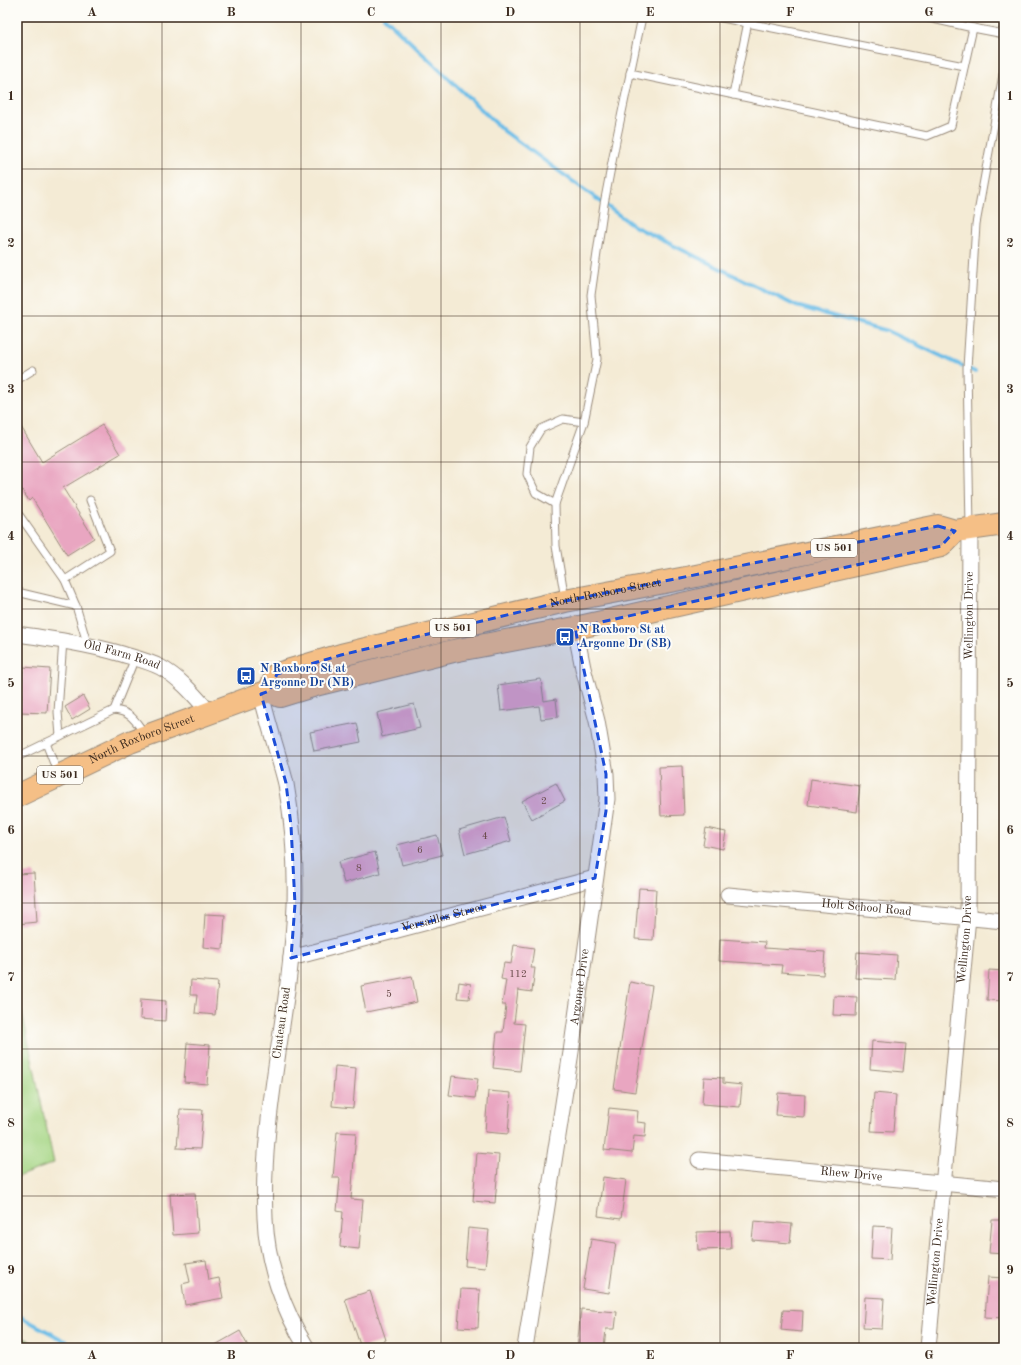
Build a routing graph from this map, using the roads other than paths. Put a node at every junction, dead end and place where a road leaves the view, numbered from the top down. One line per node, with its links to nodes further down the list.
1 (642, 17): 9 (lane)
2 (717, 17): 4 (lane)
3 (924, 17): 5 (lane)
4 (748, 20): 7 (lane); 10 (lane)
5 (973, 28): 6 (lane); 7 (lane)
6 (1004, 34)
7 (964, 66): 10 (lane)
8 (1004, 69): 18 (lane)
9 (630, 73): 10 (lane); 13 (lane)
10 (733, 95)
11 (33, 370): 12 (lane)
12 (17, 380)
13 (584, 422): 15 (lane); 15 (lane)
14 (90, 500): 20 (lane)
15 (555, 504): 22 (lane)
16 (17, 512): 20 (lane)
17 (1004, 524): 18 (highway, North Roxboro Street / US 501)
18 (963, 530): 19 (highway, North Roxboro Street / US 501); 24 (highway, North Roxboro Street / US 501); 41 (street, Wellington Drive)
19 (691, 577): 22 (highway, North Roxboro Street / US 501); 24 (highway)
20 (65, 580): 23 (lane)
21 (17, 592): 23 (lane)
22 (565, 601): 28 (highway); 30 (highway, North Roxboro Street / US 501)
23 (76, 606): 27 (lane)
24 (576, 628): 28 (highway, North Roxboro Street / US 501); 39 (street, Argonne Drive)
25 (17, 634): 26 (street, Old Farm Road)
26 (64, 640): 27 (street, Old Farm Road); 33 (lane)
27 (88, 646): 29 (street, Old Farm Road)
28 (453, 651): 30 (highway, North Roxboro Street / US 501)
29 (135, 658): 31 (lane); 32 (street, Old Farm Road)
30 (265, 692): 32 (highway, North Roxboro Street / US 501); 43 (street, Chateau Road)
31 (114, 710): 33 (lane); 34 (lane)
32 (209, 712): 34 (highway, North Roxboro Street / US 501)
33 (60, 736): 35 (lane)
34 (147, 736): 37 (highway, North Roxboro Street / US 501)
35 (46, 743): 36 (lane); 37 (lane)
36 (17, 757)
37 (59, 776): 38 (highway, North Roxboro Street / US 501)
38 (18, 794)
39 (595, 878): 43 (street, Versailles Street); 48 (street, Argonne Drive)
40 (728, 895): 41 (street, Holt School Road)
41 (968, 917): 42 (street, Holt School Road); 45 (street, Wellington Drive)
42 (1004, 921)
43 (291, 958): 47 (street, Chateau Road)
44 (699, 1160): 45 (street, Rhew Drive)
45 (944, 1183): 46 (street, Rhew Drive); 49 (street, Wellington Drive)
46 (1004, 1189)
47 (307, 1348)
48 (525, 1348)
49 (928, 1348)

